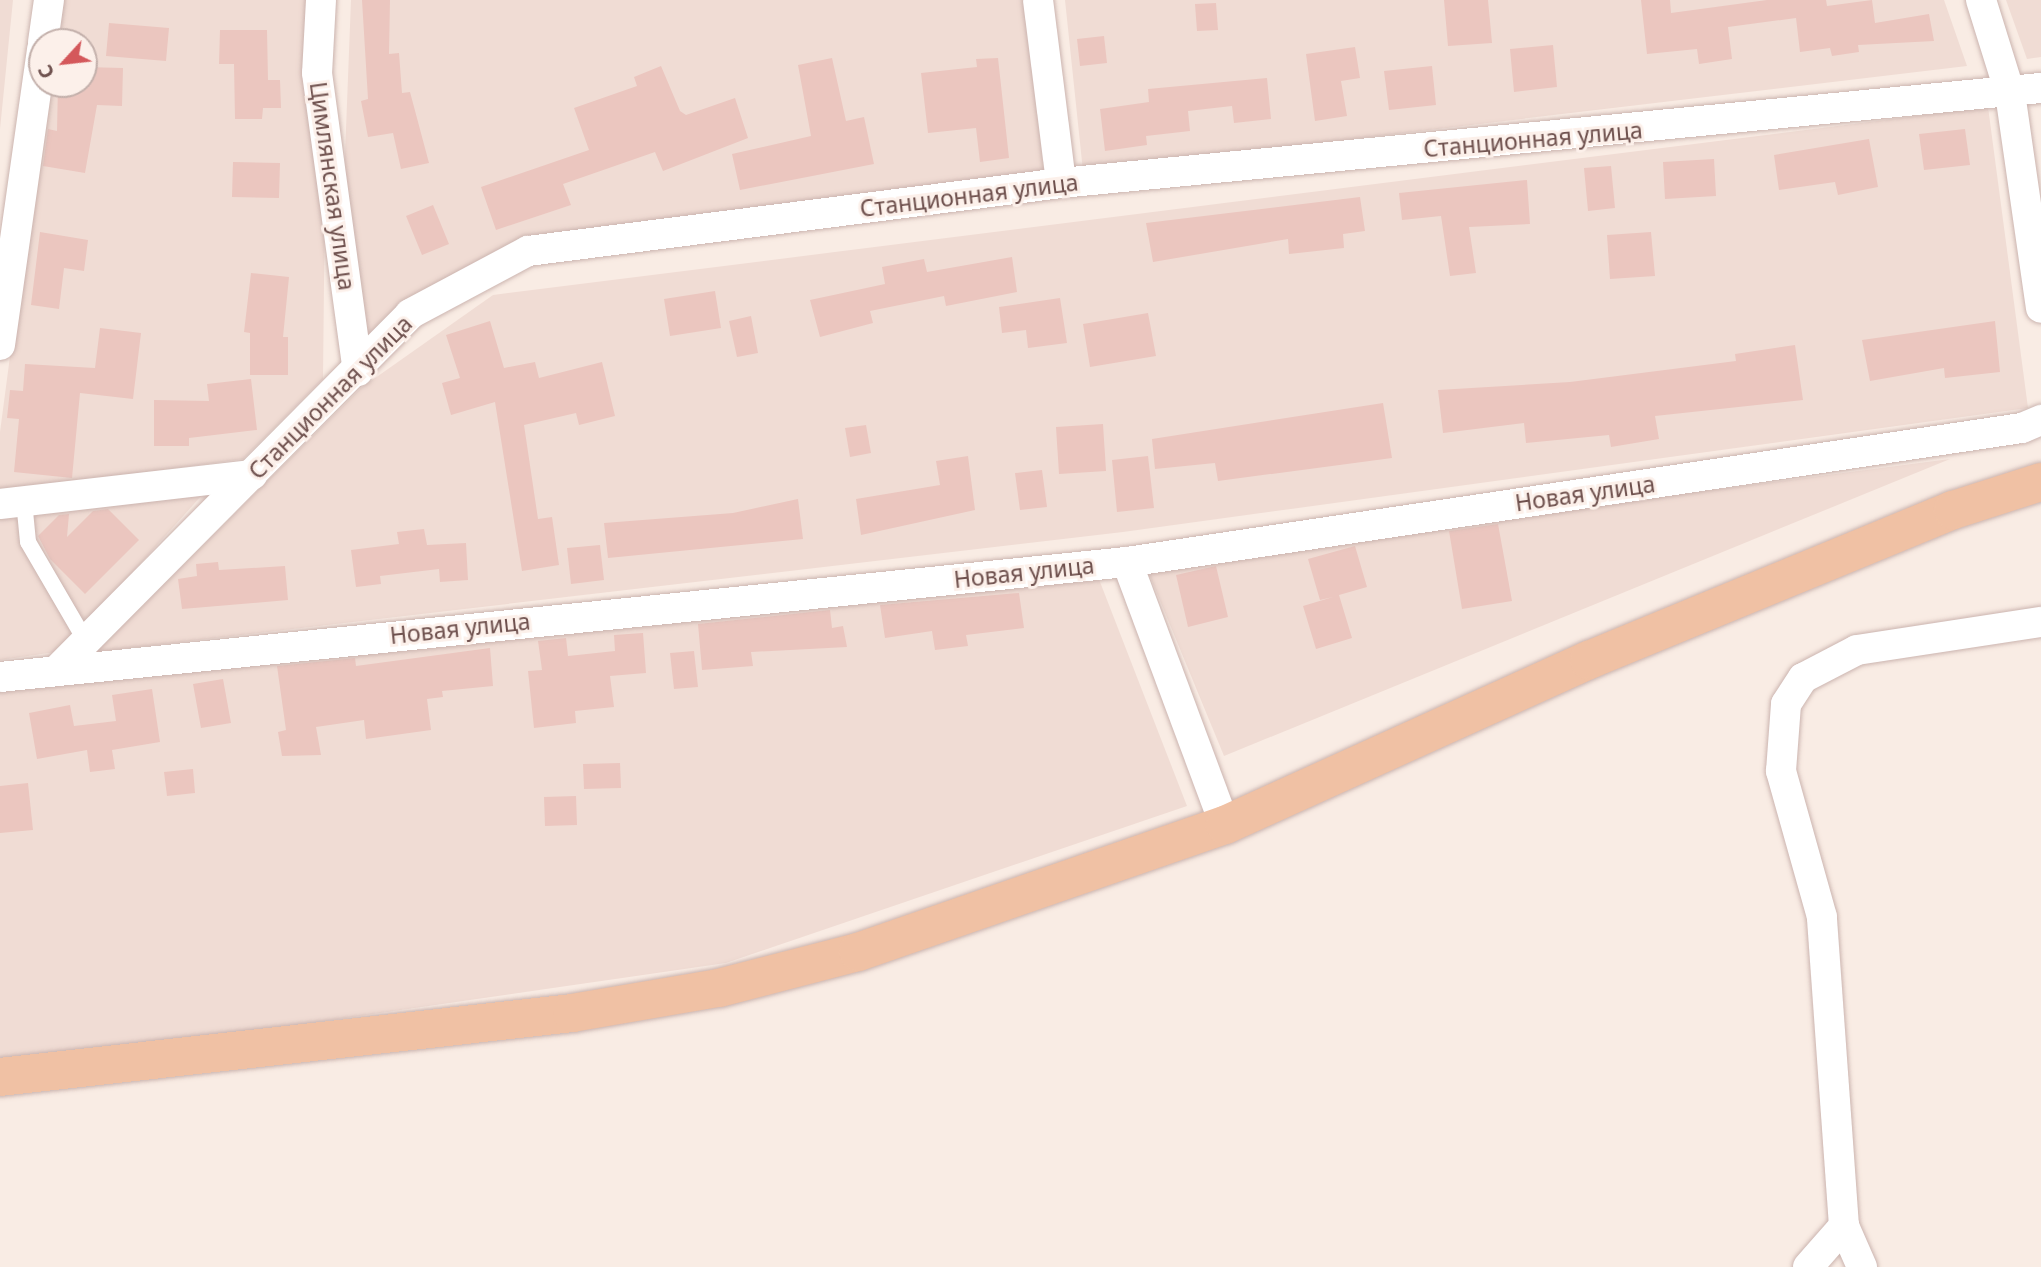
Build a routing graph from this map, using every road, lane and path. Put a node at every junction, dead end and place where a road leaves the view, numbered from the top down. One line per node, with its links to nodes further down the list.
1 (49, 0): 5 (street)
2 (321, 0): 12 (street, Цимлянская улица)
3 (1038, 0): 9 (street)
4 (1981, 0): 7 (street)
5 (45, 28)
6 (2041, 88): 7 (street, Станционная улица)
7 (2010, 93): 9 (street, Станционная улица); 10 (street)
8 (35, 98): 11 (street)
9 (1061, 183): 12 (street, Станционная улица)
10 (2041, 307)
11 (0, 345)
12 (358, 371): 14 (street, Станционная улица)
13 (2041, 420): 17 (street, Новая улица)
14 (252, 475): 16 (street); 19 (street, Станционная улица)
15 (2041, 482): 22 (main road)
16 (12, 503): 19 (lane)
17 (1127, 562): 20 (street, Новая улица); 22 (street)
18 (2041, 622): 24 (street)
19 (88, 645): 20 (street, Станционная улица)
20 (59, 668): 21 (street, Новая улица)
21 (0, 677)
22 (1225, 825): 23 (main road)
23 (0, 1077)
24 (1844, 1226): 25 (street); 26 (street)
25 (1808, 1267)
26 (1862, 1267)

